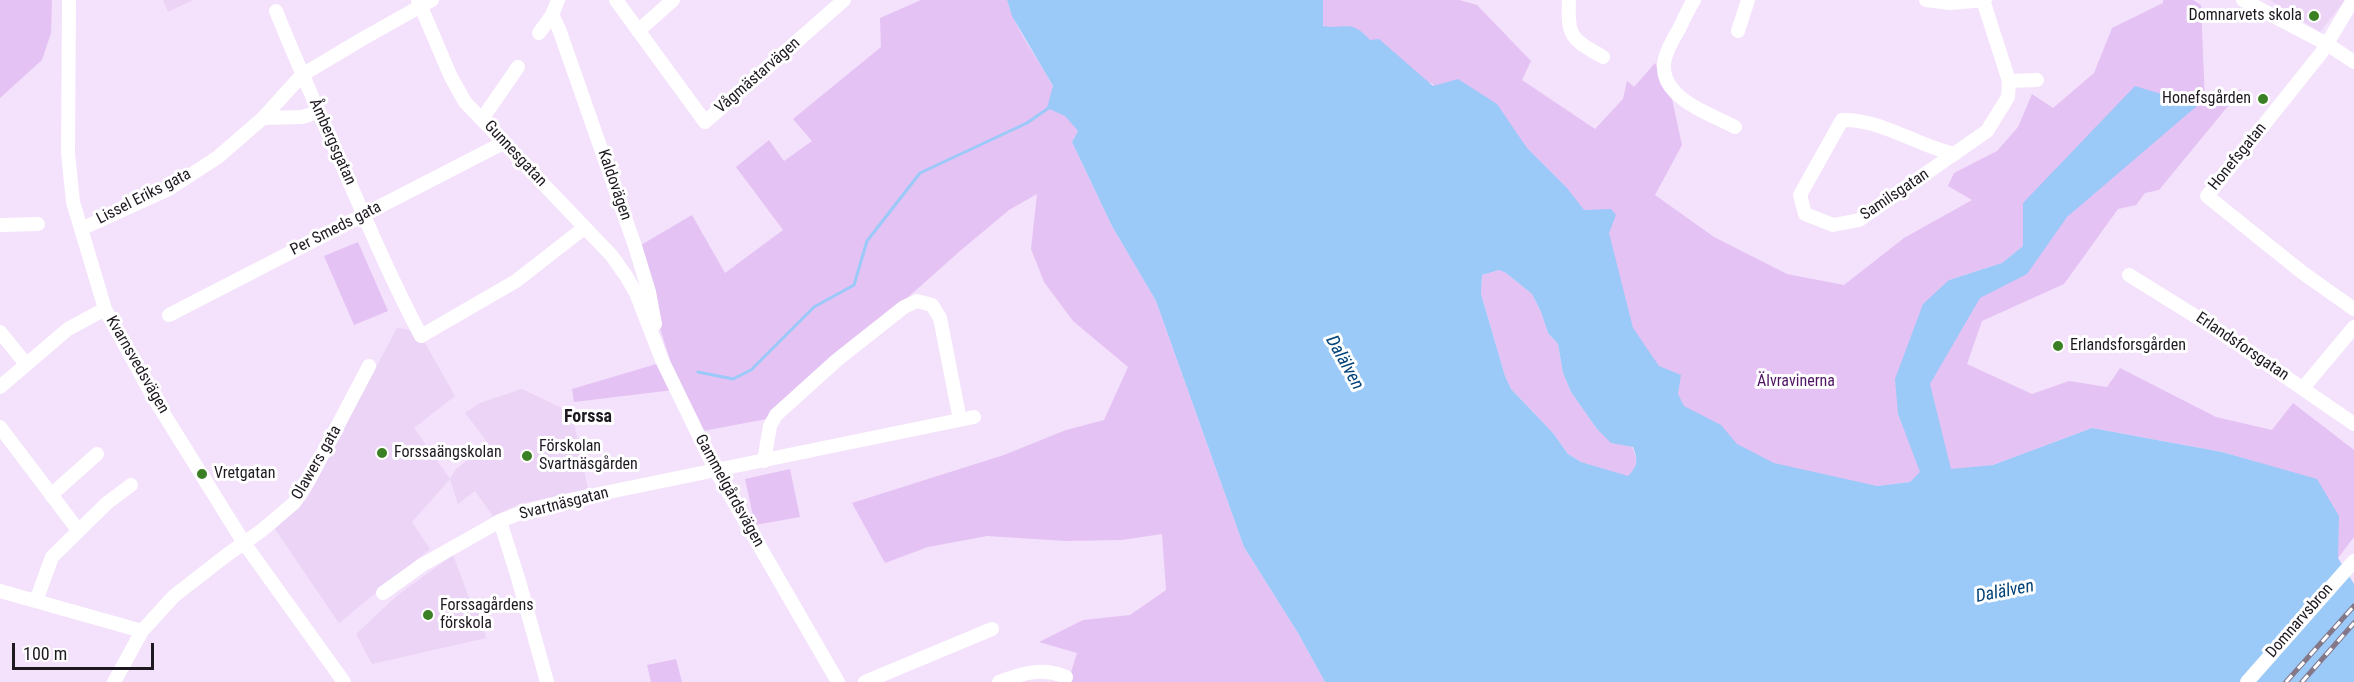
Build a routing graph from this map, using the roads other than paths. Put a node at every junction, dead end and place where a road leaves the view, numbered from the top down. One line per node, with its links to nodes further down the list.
1 (69, 0): 36 (street, Kvarnsvedsvägen)
2 (558, 0): 15 (street)
3 (616, 0): 16 (street, Vågmästarvägen)
4 (673, 0): 16 (street)
5 (844, 0): 16 (street, Vågmästarvägen)
6 (1569, 0): 20 (street)
7 (1694, 0): 29 (street)
8 (1748, 0): 17 (street)
9 (1926, 0): 10 (street)
10 (1984, 0): 25 (street)
11 (2243, 0): 19 (street)
12 (2353, 0): 19 (street, Honefsgatan)
13 (424, 2): 23 (street, Lissel Eriks gata); 28 (street, Gunnesgatan)
14 (276, 11): 23 (street, Åmbergsgatan)
15 (552, 15): 18 (street); 44 (street, Kaldovägen)
16 (638, 31)
17 (1738, 31)
18 (539, 33)
19 (2327, 44): 21 (street); 40 (street, Honefsgatan)
20 (1603, 57)
21 (2354, 62)
22 (518, 67): 28 (street)
23 (302, 75): 26 (street, Åmbergsgatan); 27 (street, Lissel Eriks gata)
24 (2037, 80): 25 (street)
25 (2009, 81): 31 (street, Samilsgatan)
26 (319, 112): 27 (street); 32 (street, Åmbergsgatan)
27 (262, 118): 36 (street, Lissel Eriks gata)
28 (482, 119): 30 (street, Gunnesgatan)
29 (1735, 127)
30 (503, 143): 32 (street, Per Smeds gata); 35 (street, Gunnesgatan)
31 (1955, 154): 31 (street, Samilsgatan)
32 (364, 215): 35 (street, Åmbergsgatan); 41 (street, Per Smeds gata)
33 (38, 224): 34 (street)
34 (0, 225)
35 (584, 228): 38 (street, Gunnesgatan)
36 (81, 229): 39 (street, Kvarnsvedsvägen)
37 (2128, 275): 48 (street, Erlandsforsgatan)
38 (636, 293): 44 (street, Gammelgårdsvägen)
39 (105, 309): 45 (street); 58 (street, Kvarnsvedsvägen)
40 (2354, 309)
41 (169, 315)
42 (2354, 327): 48 (street)
43 (0, 332): 45 (street)
44 (662, 360): 53 (street, Gammelgårdsvägen)
45 (27, 364): 47 (street)
46 (369, 366): 58 (street, Olawers gata)
47 (0, 387)
48 (2303, 388): 49 (street, Erlandsforsgatan)
49 (2354, 424)
50 (0, 427): 55 (street)
51 (97, 454): 55 (street)
52 (764, 461): 52 (street, Svartnäsgatan); 53 (street, Svartnäsgatan)
53 (716, 471): 56 (street, Svartnäsgatan); 69 (street, Gammelgårdsvägen)
54 (131, 485): 57 (street)
55 (51, 495): 57 (street)
56 (500, 521): 61 (street, Svartnäsgatan); 66 (street)
57 (78, 530): 62 (street)
58 (244, 543): 64 (street, Olawers gata); 68 (street, Kvarnsvedsvägen)
59 (2354, 561): 72 (street, Domnarvsbron)
60 (0, 591): 62 (street)
61 (383, 593)
62 (36, 601): 64 (street)
63 (992, 629): 70 (street)
64 (142, 631): 67 (street, Olawers gata)
65 (1066, 678): 71 (street)
66 (546, 681)
67 (114, 682)
68 (344, 682)
69 (838, 682)
70 (865, 682)
71 (999, 682)
72 (2247, 682)

